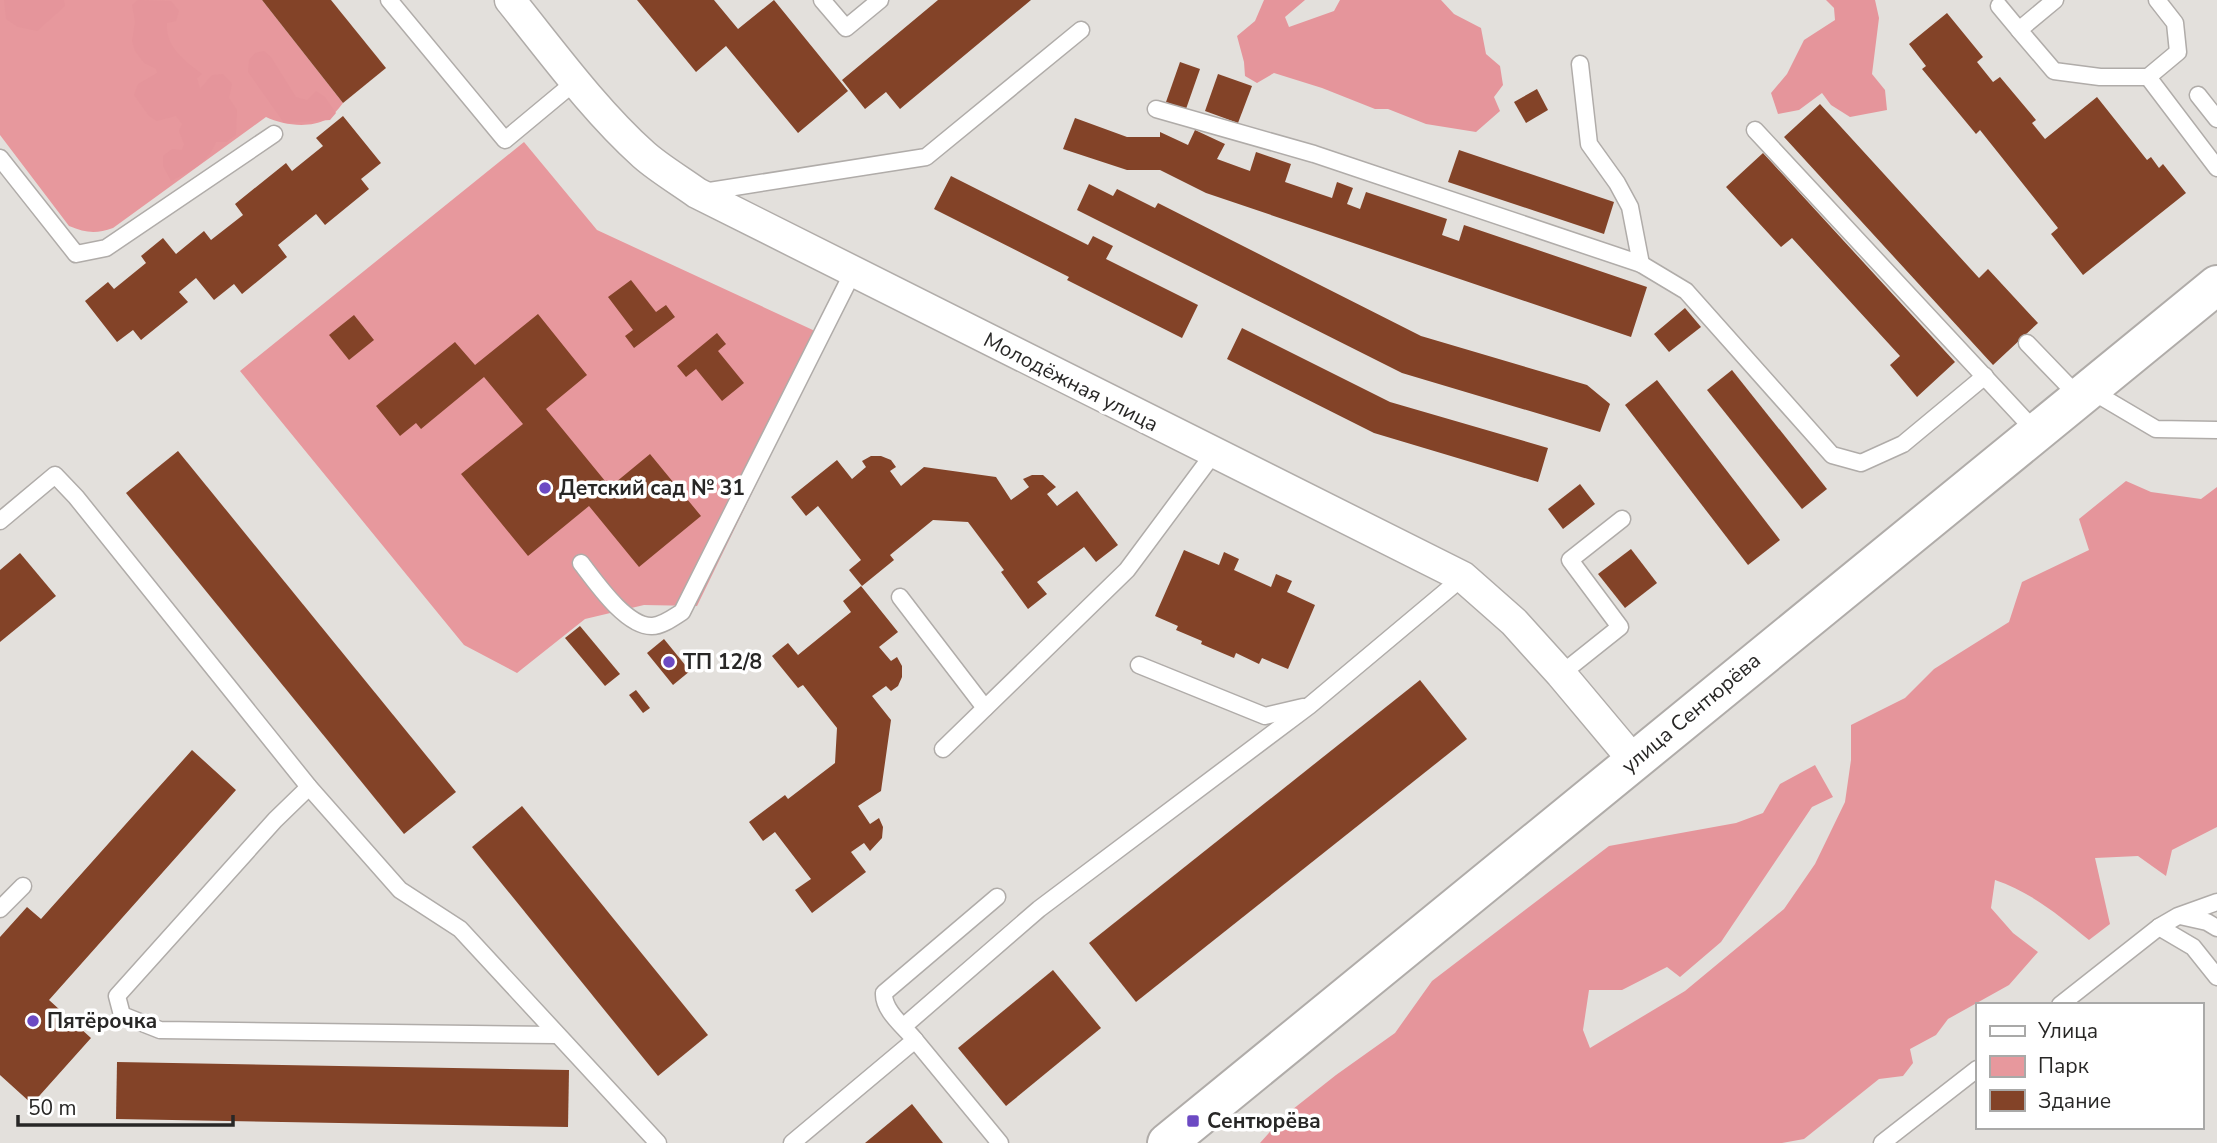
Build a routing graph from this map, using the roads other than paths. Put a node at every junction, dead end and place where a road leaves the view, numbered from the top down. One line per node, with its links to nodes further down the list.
1 (389, 0): 12 (lane)
2 (510, 0): 12 (street, Молодёжная улица)
3 (822, 0): 4 (lane)
4 (880, 0)
5 (2055, 0): 9 (lane)
6 (2157, 0): 11 (lane)
7 (1999, 6): 9 (lane)
8 (1082, 30): 20 (lane)
9 (2019, 30): 11 (lane)
10 (1580, 64): 21 (lane)
11 (2148, 78): 19 (lane)
12 (576, 81): 20 (street, Молодёжная улица)
13 (2198, 95): 15 (lane)
14 (1156, 109): 21 (lane)
15 (2217, 118)
16 (1755, 130): 25 (lane)
17 (274, 134): 18 (lane)
18 (0, 158)
19 (2217, 168)
20 (697, 193): 22 (street, Молодёжная улица)
21 (1641, 264): 25 (lane)
22 (853, 272): 29 (street, Молодёжная улица); 32 (lane)
23 (2217, 285): 26 (main road, улица Сентюрёва)
24 (2027, 343): 26 (lane)
25 (1985, 376): 28 (lane)
26 (2085, 394): 27 (lane); 28 (main road, улица Сентюрёва)
27 (2217, 430)
28 (2037, 433): 40 (main road, улица Сентюрёва)
29 (1214, 453): 33 (street, Молодёжная улица); 38 (lane)
30 (1622, 519): 36 (lane)
31 (0, 521): 41 (lane)
32 (581, 563)
33 (1463, 577): 36 (street, Молодёжная улица); 37 (lane)
34 (900, 597): 38 (lane)
35 (1139, 665): 37 (lane)
36 (1561, 674): 40 (street, Молодёжная улица)
37 (1309, 706): 51 (lane)
38 (985, 708): 39 (lane)
39 (943, 749)
40 (1634, 761): 58 (main road, улица Сентюрёва)
41 (309, 787): 52 (lane); 52 (lane)
42 (23, 886): 45 (lane)
43 (997, 897): 51 (lane)
44 (2217, 902): 46 (lane)
45 (0, 909)
46 (2178, 916): 47 (lane); 48 (lane)
47 (2159, 927): 49 (lane); 50 (lane)
48 (2217, 928)
49 (2217, 977)
50 (2063, 1003)
51 (904, 1026): 53 (lane)
52 (556, 1035): 55 (lane)
53 (915, 1040): 56 (lane); 57 (lane)
54 (1976, 1070): 59 (lane)
55 (658, 1143)
56 (792, 1143)
57 (1000, 1143)
58 (1167, 1143)
59 (1882, 1143)

